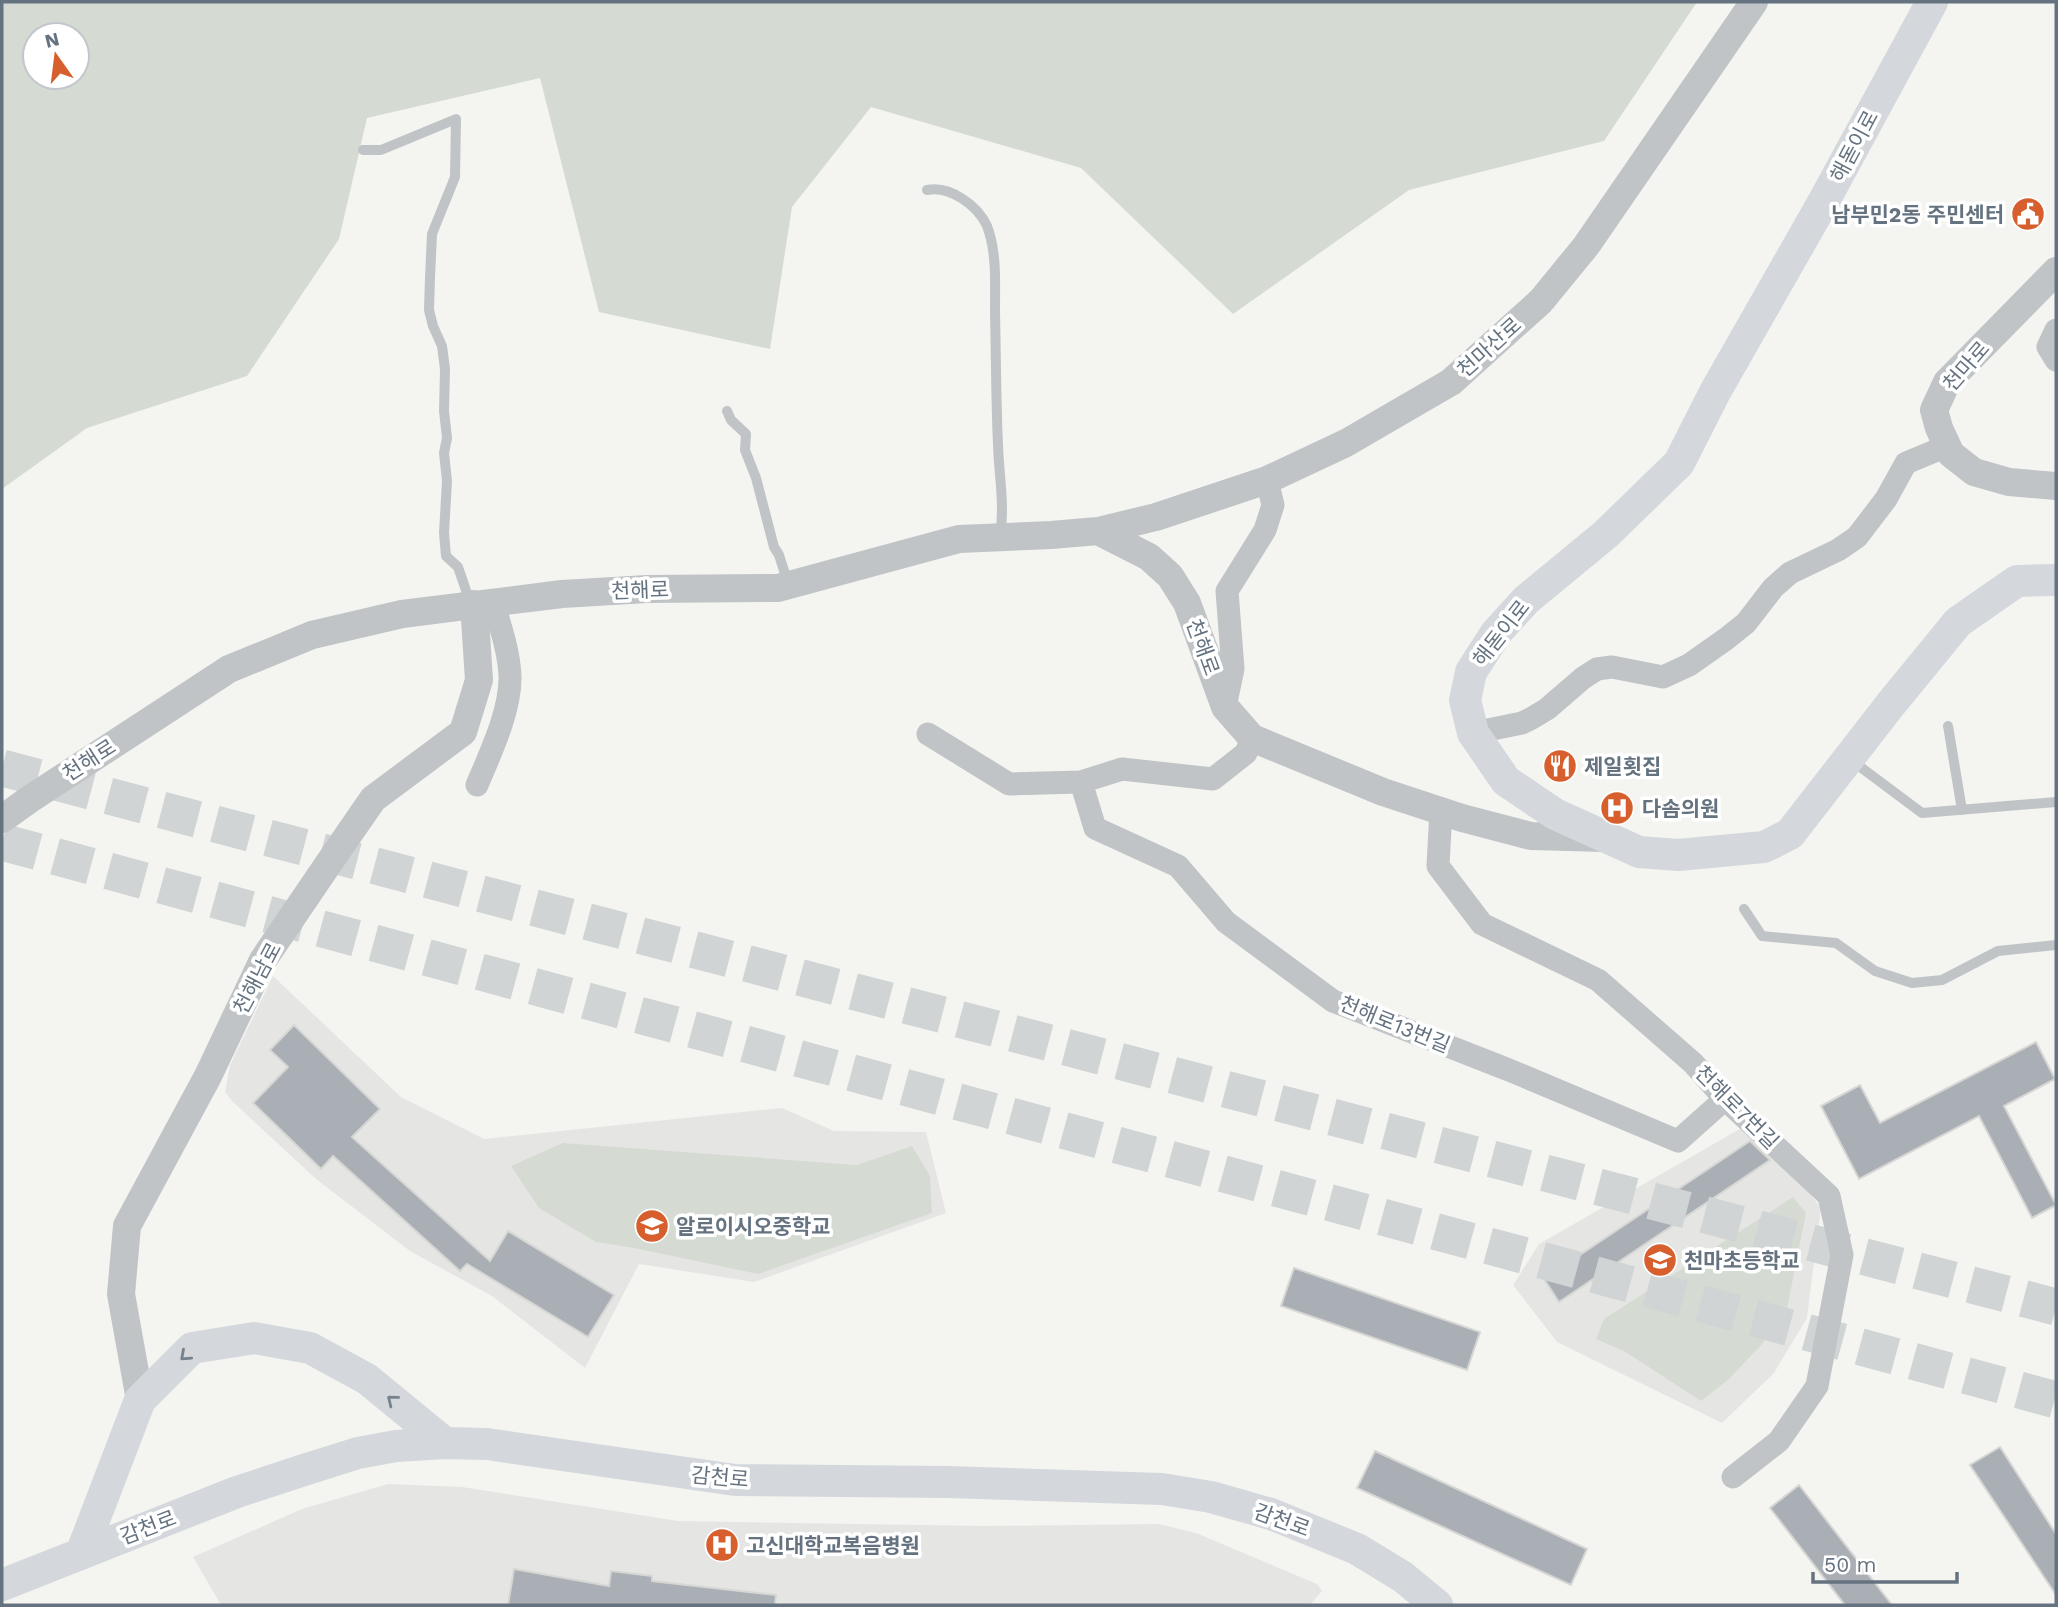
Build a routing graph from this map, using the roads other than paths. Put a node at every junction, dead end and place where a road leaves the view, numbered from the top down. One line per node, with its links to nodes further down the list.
1 (1754, 2): 10 (street, 천마산로)
2 (1932, 2): 19 (main road, 해돋이로)
3 (363, 150): 16 (lane)
4 (927, 190): 13 (lane)
5 (2056, 271): 9 (street, 천마로)
6 (2056, 330): 7 (street)
7 (2056, 360)
8 (727, 411): 15 (lane)
9 (1947, 446): 11 (street, 천마로); 19 (street)
10 (1267, 480): 12 (street, 천마산로); 17 (street, 천해로)
11 (2056, 486)
12 (1098, 531): 13 (street, 천해로); 17 (street, 천해로)
13 (1000, 537): 15 (street, 천해로)
14 (2056, 580): 22 (main road, 해돋이로)
15 (789, 585): 16 (street, 천해로)
16 (479, 603): 24 (street); 28 (street, 천해로); 33 (street, 천해남로)
17 (1225, 707): 21 (street, 천해로)
18 (1948, 726): 27 (lane)
19 (1473, 733): 29 (main road, 해돋이로)
20 (928, 734): 23 (street)
21 (1252, 738): 23 (street); 26 (street, 천해로)
22 (1848, 758): 27 (lane); 29 (main road, 해돋이로)
23 (1081, 782): 32 (street, 천해로13번길)
24 (477, 785)
25 (2056, 803): 27 (lane)
26 (1441, 810): 29 (street, 천해로); 32 (street, 천해로7번길)
27 (1962, 810)
28 (2, 819)
29 (1607, 838)
30 (1744, 909): 31 (lane)
31 (2056, 945)
32 (1725, 1099): 35 (street, 천해로7번길)
33 (140, 1400): 34 (main road, one-way to 33); 36 (main road)
34 (445, 1443): 36 (main road, 감천로); 38 (main road, 감천로)
35 (1733, 1477)
36 (81, 1554): 37 (main road, 감천로)
37 (2, 1585)
38 (1437, 1605)

